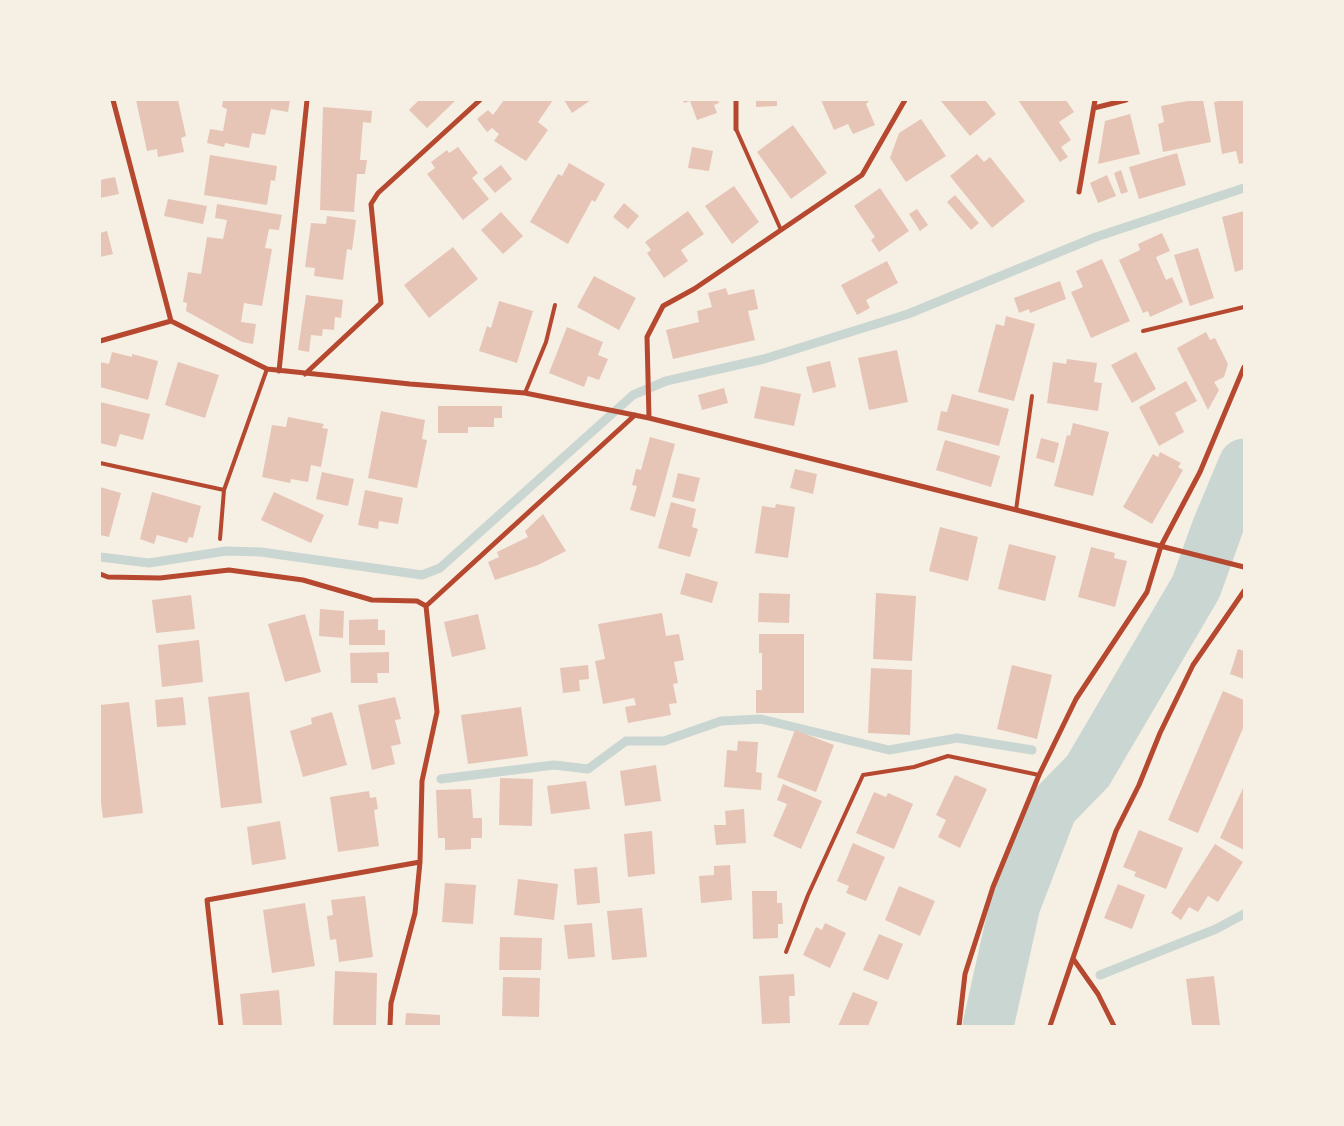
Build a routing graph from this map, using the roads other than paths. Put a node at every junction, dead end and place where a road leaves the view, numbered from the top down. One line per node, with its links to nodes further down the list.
1 (113, 100): 14 (street)
2 (307, 100): 19 (street)
3 (480, 100): 20 (street)
4 (736, 100): 9 (street)
5 (905, 100): 11 (street)
6 (1095, 100): 8 (street)
7 (1126, 100): 8 (street)
8 (1094, 108): 10 (street)
9 (736, 129): 11 (lane)
10 (1079, 192)
11 (780, 230): 24 (street)
12 (555, 305): 21 (lane)
13 (1244, 307): 15 (lane)
14 (171, 320): 16 (street); 18 (street)
15 (1143, 331)
16 (100, 341)
17 (1244, 367): 29 (street)
18 (267, 369): 19 (street); 26 (lane)
19 (279, 371): 20 (street)
20 (305, 374): 21 (street)
21 (526, 393): 23 (street)
22 (1032, 396): 27 (lane)
23 (635, 416): 24 (street); 33 (street)
24 (649, 418): 27 (street)
25 (100, 463): 26 (lane)
26 (224, 490): 28 (lane)
27 (1016, 510): 29 (street)
28 (220, 539)
29 (1161, 546): 30 (street); 34 (street)
30 (1244, 567)
31 (100, 574): 33 (street)
32 (1244, 591): 37 (street)
33 (426, 606): 35 (street)
34 (1039, 775): 36 (lane); 40 (street)
35 (420, 862): 38 (street); 39 (street)
36 (786, 952)
37 (1074, 960): 41 (street); 42 (street)
38 (220, 1026)
39 (390, 1026)
40 (959, 1026)
41 (1050, 1026)
42 (1114, 1026)

